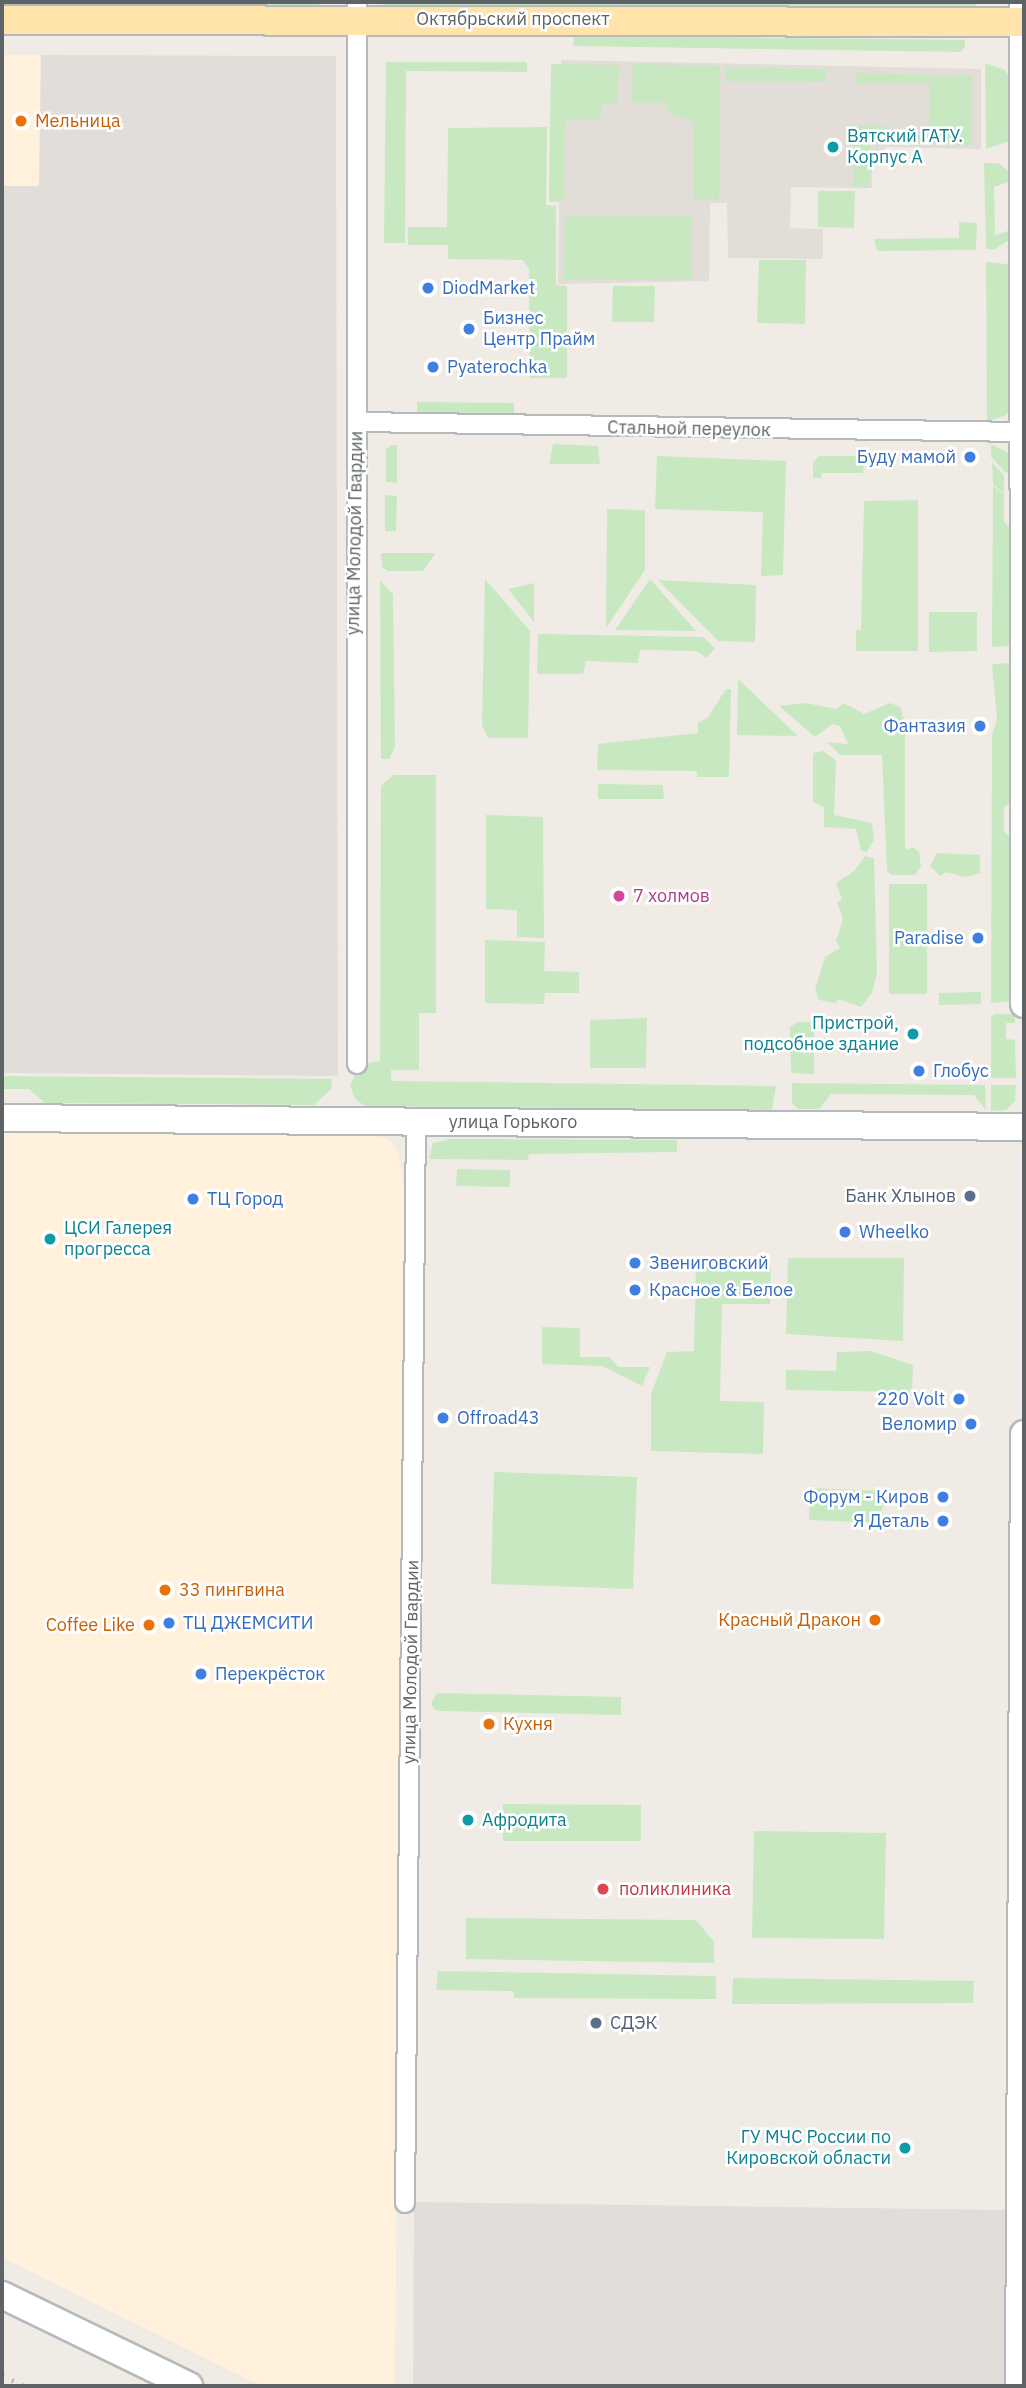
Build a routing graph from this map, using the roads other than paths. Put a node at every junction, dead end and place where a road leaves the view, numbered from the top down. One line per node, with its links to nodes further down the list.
1 (357, 10): 2 (main road, Октябрьский проспект); 3 (main road, Октябрьский проспект); 4 (street, улица Молодой Гвардии)
2 (1023, 15): 5 (street)
3 (2, 20)
4 (356, 422): 5 (street, Стальной переулок); 7 (street, улица Молодой Гвардии)
5 (1021, 432): 6 (street)
6 (1024, 1004)
7 (357, 1063)
8 (2, 1118): 9 (street, улица Горького)
9 (416, 1121): 10 (street, улица Горького); 13 (street, улица Молодой Гвардии)
10 (1024, 1127)
11 (1024, 1434): 12 (street)
12 (1022, 1974): 16 (street)
13 (405, 2203)
14 (2, 2295): 15 (street)
15 (189, 2386)
16 (1019, 2386)

